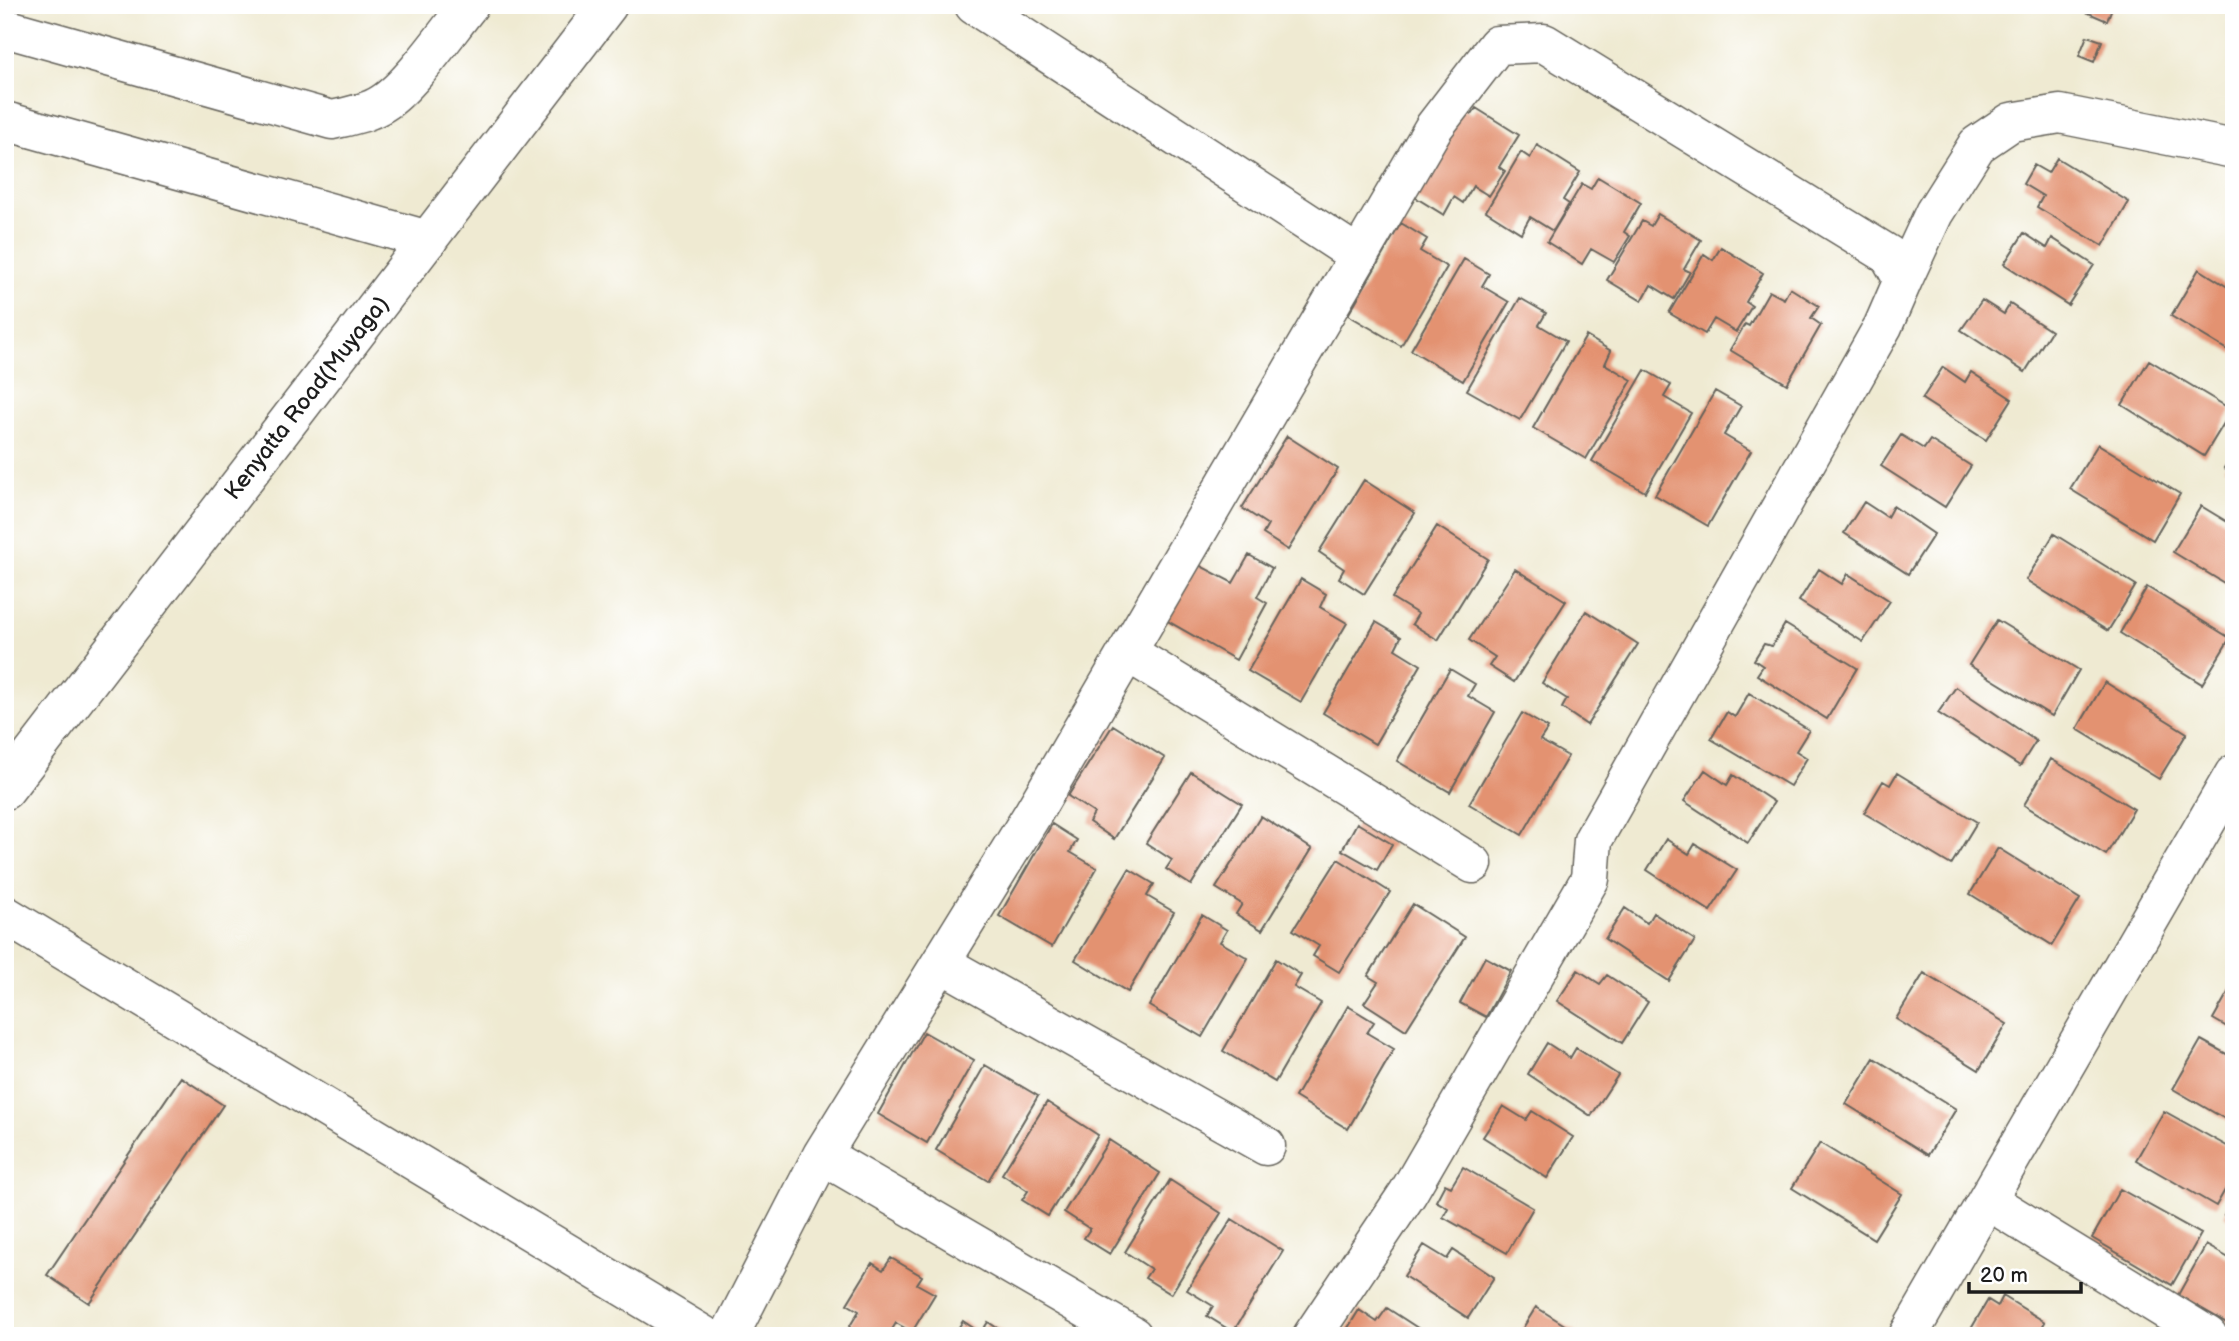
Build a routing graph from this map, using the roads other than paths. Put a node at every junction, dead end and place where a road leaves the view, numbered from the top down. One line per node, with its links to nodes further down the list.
1 (469, 5): 4 (street)
2 (608, 5): 7 (street, Kenyatta Road(Muyaga))
3 (974, 5): 8 (street)
4 (5, 28)
5 (5, 121): 7 (street)
6 (2234, 149): 9 (street)
7 (428, 240): 12 (street, Kenyatta Road(Muyaga))
8 (1359, 256): 9 (street); 10 (street)
9 (1903, 280): 22 (street)
10 (1127, 652): 13 (street); 15 (street)
11 (2234, 774): 18 (street)
12 (5, 790)
13 (1473, 864)
14 (5, 915): 19 (street)
15 (941, 963): 16 (street); 17 (street)
16 (1266, 1146)
17 (822, 1155): 20 (street); 21 (street)
18 (1987, 1200): 23 (street); 24 (street)
19 (705, 1336)
20 (729, 1336)
21 (1133, 1336)
22 (1312, 1336)
23 (1908, 1336)
24 (2208, 1336)

